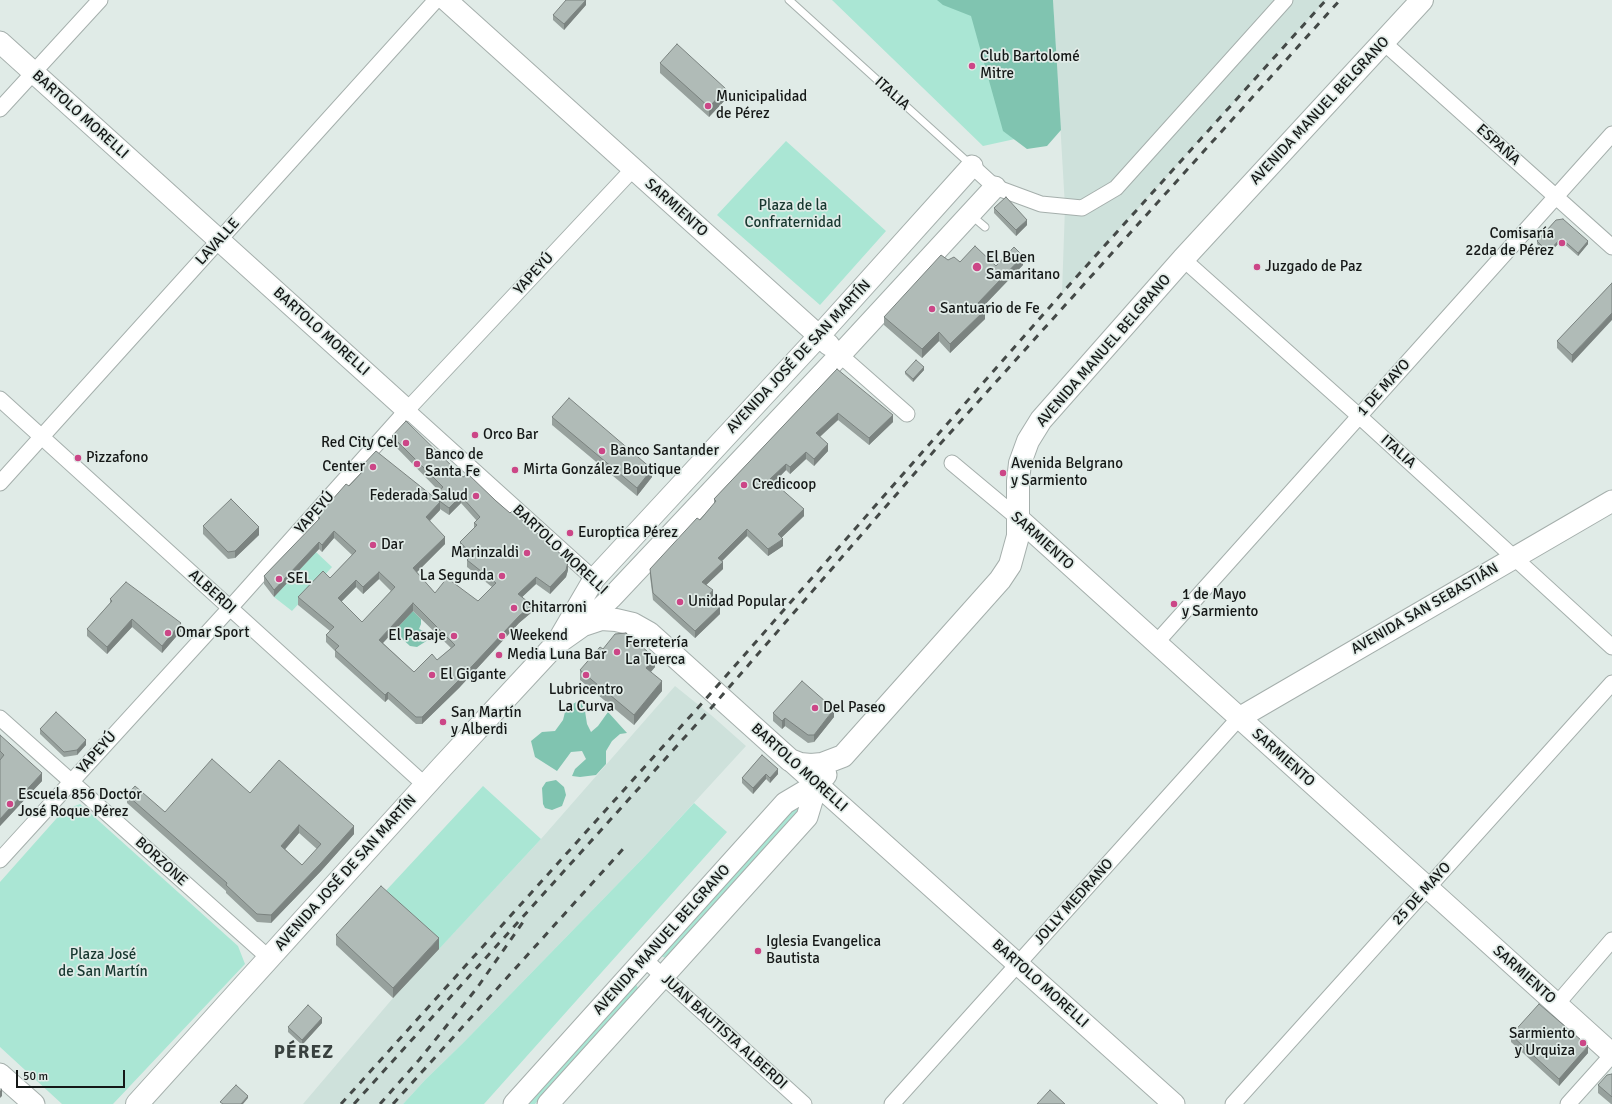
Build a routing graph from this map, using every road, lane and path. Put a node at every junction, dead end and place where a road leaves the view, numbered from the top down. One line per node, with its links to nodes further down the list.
1 (100, 0): 9 (street)
2 (436, 0): 16 (street, LAVALLE)
3 (446, 0): 13 (street, SARMIENTO)
4 (789, 0): 12 (lane, ITALIA)
5 (1285, 0): 14 (street)
6 (1422, 0): 8 (main road, AVENIDA MANUEL BELGRANO)
7 (0, 42): 9 (street, BARTOLO MORELLI)
8 (1384, 42): 15 (street, ESPAÑA); 18 (main road, AVENIDA MANUEL BELGRANO)
9 (33, 72): 10 (street); 16 (street, BARTOLO MORELLI)
10 (0, 109)
11 (1612, 134): 15 (street, 1 DE MAYO)
12 (972, 166): 14 (street, ITALIA); 19 (street, AVENIDA JOSÉ DE SAN MARTÍN)
13 (633, 169): 19 (street, SARMIENTO); 22 (street, YAPEYÚ)
14 (995, 187): 20 (street, AVENIDA JOSÉ DE SAN MARTÍN)
15 (1556, 197): 17 (street, ESPAÑA); 24 (street, 1 DE MAYO)
16 (219, 240): 22 (street, BARTOLO MORELLI); 25 (street, LAVALLE)
17 (1612, 247)
18 (1183, 259): 24 (street, ITALIA); 29 (main road, AVENIDA MANUEL BELGRANO)
19 (819, 336): 20 (street, SARMIENTO); 31 (street, AVENIDA JOSÉ DE SAN MARTÍN)
20 (840, 355): 23 (street, SARMIENTO); 32 (street, AVENIDA JOSÉ DE SAN MARTÍN)
21 (0, 399): 25 (street, ALBERDI)
22 (407, 410): 31 (street, BARTOLO MORELLI); 33 (street, YAPEYÚ)
23 (907, 414)
24 (1359, 416): 30 (street, ITALIA); 36 (street, 1 DE MAYO)
25 (42, 437): 27 (street, LAVALLE); 33 (street, ALBERDI)
26 (952, 463): 29 (street, SARMIENTO)
27 (0, 483)
28 (1612, 501): 30 (street, AVENIDA SAN SEBASTIÁN)
29 (1019, 519): 36 (street, SARMIENTO); 42 (main road, AVENIDA MANUEL BELGRANO)
30 (1514, 558): 38 (street, ITALIA); 41 (street, AVENIDA SAN SEBASTIÁN)
31 (594, 579): 32 (street, BARTOLO MORELLI); 37 (street, AVENIDA JOSÉ DE SAN MARTÍN)
32 (611, 598): 34 (street, BARTOLO MORELLI); 35 (street, AVENIDA JOSÉ DE SAN MARTÍN)
33 (230, 608): 44 (street, YAPEYÚ); 46 (street, ALBERDI)
34 (633, 624): 35 (main road); 43 (main road, BARTOLO MORELLI)
35 (583, 625): 37 (main road, AVENIDA JOSÉ DE SAN MARTÍN)
36 (1156, 643): 41 (street, SARMIENTO)
37 (556, 644): 46 (main road, AVENIDA JOSÉ DE SAN MARTÍN)
38 (1612, 647)
39 (1612, 683): 48 (street, 25 DE MAYO)
40 (0, 718): 44 (street, BORZONE)
41 (1239, 718): 48 (street, SARMIENTO); 52 (street, JOLLY MEDRANO)
42 (843, 756): 43 (main road, AVENIDA MANUEL BELGRANO); 45 (street, AVENIDA MANUEL BELGRANO)
43 (790, 760): 45 (street, BARTOLO MORELLI)
44 (71, 782): 47 (street, YAPEYÚ); 50 (street, BORZONE)
45 (817, 784): 51 (street, AVENIDA MANUEL BELGRANO); 52 (street, BARTOLO MORELLI); 53 (street, AVENIDA MANUEL BELGRANO)
46 (425, 785): 50 (main road, AVENIDA JOSÉ DE SAN MARTÍN)
47 (0, 860)
48 (1427, 888): 54 (street, SARMIENTO); 64 (street, 25 DE MAYO)
49 (1612, 940): 54 (street)
50 (268, 958): 58 (main road, AVENIDA JOSÉ DE SAN MARTÍN)
51 (644, 960): 53 (street, JUAN BAUTISTA ALBERDI); 59 (street, AVENIDA MANUEL BELGRANO)
52 (1018, 964): 62 (street, JOLLY MEDRANO); 63 (street, BARTOLO MORELLI)
53 (663, 977): 60 (street, AVENIDA MANUEL BELGRANO); 61 (street, JUAN BAUTISTA ALBERDI)
54 (1557, 1004): 55 (street, SARMIENTO)
55 (1612, 1055): 65 (street)
56 (0, 1074): 57 (street)
57 (34, 1104)
58 (138, 1104)
59 (514, 1104)
60 (548, 1104)
61 (804, 1104)
62 (892, 1104)
63 (1174, 1104)
64 (1233, 1104)
65 (1568, 1104)

